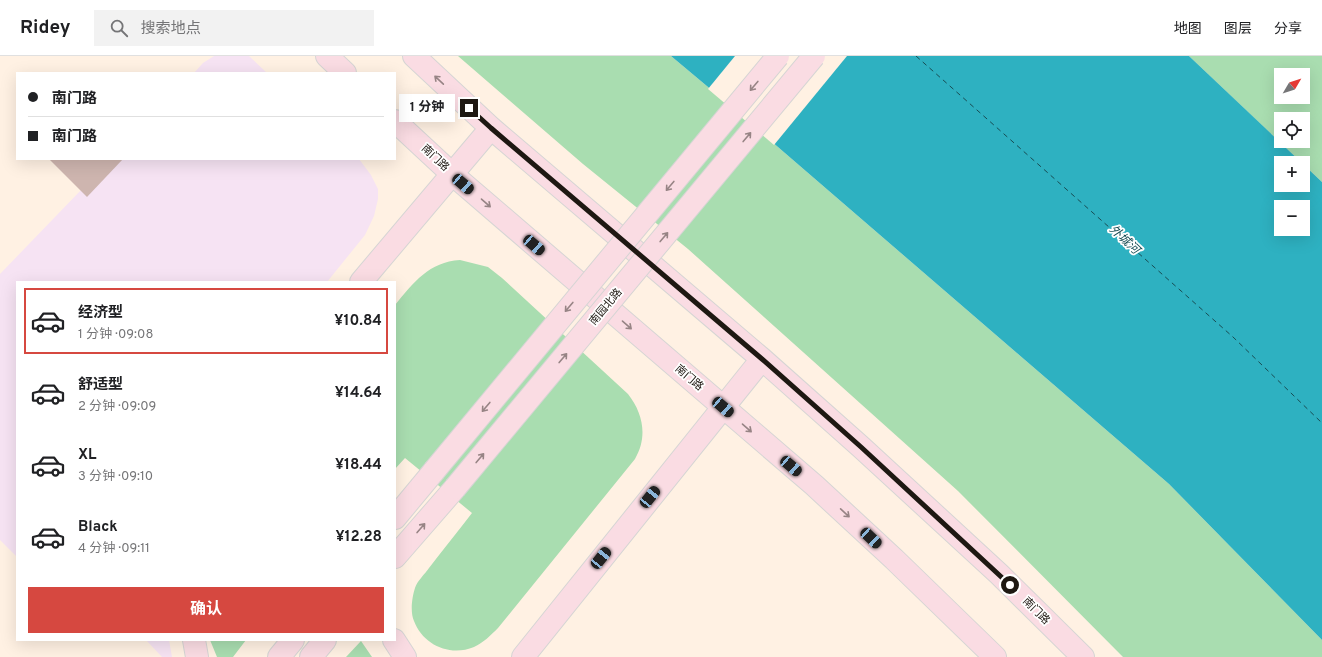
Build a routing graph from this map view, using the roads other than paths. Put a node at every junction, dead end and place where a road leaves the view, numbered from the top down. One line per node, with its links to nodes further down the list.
1 (327, 56): 5 (main road)
2 (414, 56): 7 (main road, 南门路, one-way to 2)
3 (778, 56): 12 (main road, one-way to 12, bridge)
4 (814, 56): 13 (main road, 南园北路, one-way to 4, bridge)
5 (344, 72)
6 (396, 122): 8 (main road, 南门路)
7 (491, 128): 8 (main road); 10 (main road, 南门路)
8 (452, 174): 9 (main road); 11 (main road, 南门路, one-way to 11)
9 (362, 281)
10 (762, 359): 11 (main road); 24 (main road, 南门路)
11 (723, 407): 18 (main road); 23 (main road, 南门路, one-way to 23)
12 (396, 517)
13 (396, 556)
14 (194, 641): 19 (main road)
15 (292, 641): 20 (main road)
16 (324, 641): 21 (main road)
17 (395, 641): 22 (main road)
18 (524, 652)
19 (197, 657)
20 (279, 657)
21 (310, 657)
22 (405, 657)
23 (995, 657)
24 (1083, 657)

